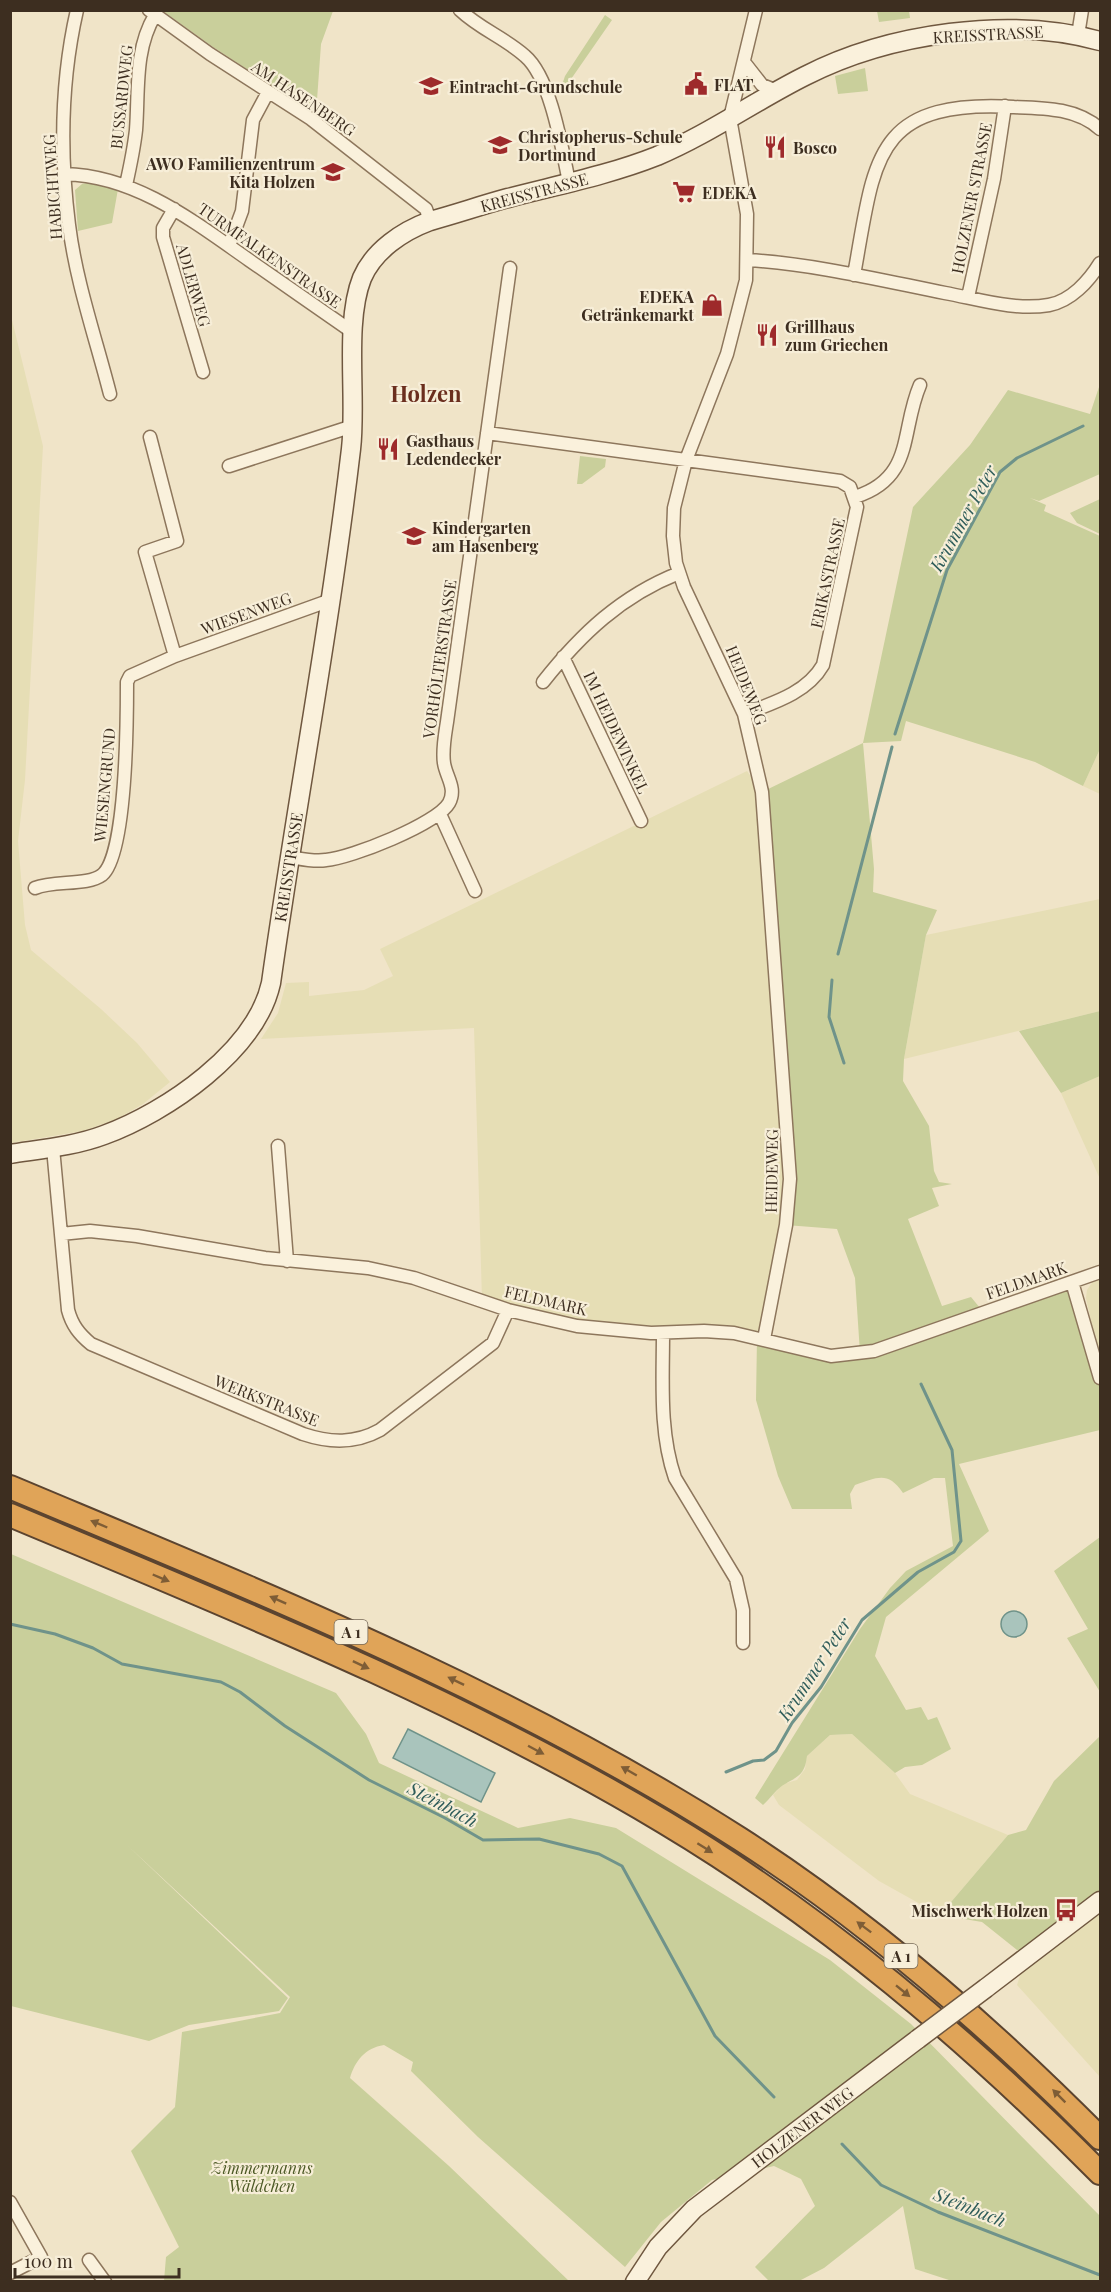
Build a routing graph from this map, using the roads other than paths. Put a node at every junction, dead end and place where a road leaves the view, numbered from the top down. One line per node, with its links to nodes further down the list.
1 (77, 10): 14 (street, HABICHTWEG)
2 (460, 10): 15 (street)
3 (756, 10): 8 (street, HEIDEWEG)
4 (1082, 10): 6 (street)
5 (152, 13): 10 (street, AM HASENBERG); 16 (street, BUSSARDWEG)
6 (1078, 35): 7 (main road, KREISSTRASSE); 9 (main road, KREISSTRASSE)
7 (1101, 41)
8 (744, 62): 9 (street); 12 (street, HEIDEWEG)
9 (777, 91): 12 (main road, KREISSTRASSE)
10 (268, 92): 18 (street, AM HASENBERG); 19 (street)
11 (1005, 106): 13 (street, HOLZENER STRASSE); 23 (street, HOLZENER STRASSE); 24 (street, HOLZENER STRASSE)
12 (730, 118): 15 (main road, KREISSTRASSE); 20 (street, HEIDEWEG)
13 (1101, 129)
14 (65, 174): 16 (street, TURMFALKENSTRASSE); 28 (street, HABICHTWEG)
15 (569, 182): 18 (main road, KREISSTRASSE)
16 (126, 185): 17 (street, TURMFALKENSTRASSE)
17 (174, 209): 19 (street, TURMFALKENSTRASSE); 26 (street, ADLERWEG)
18 (430, 221): 25 (main road, KREISSTRASSE)
19 (228, 246): 25 (street, TURMFALKENSTRASSE)
20 (748, 260): 23 (street, HOLZENER STRASSE); 32 (street, HEIDEWEG)
21 (1101, 263): 24 (street, HOLZENER STRASSE)
22 (510, 268): 30 (street, VORHÖLTERSTRASSE)
23 (854, 275): 24 (street, HOLZENER STRASSE)
24 (968, 297)
25 (354, 333): 29 (main road, KREISSTRASSE)
26 (203, 372)
27 (920, 385): 34 (street)
28 (110, 394)
29 (353, 426): 33 (street); 36 (main road, KREISSTRASSE)
30 (488, 433): 32 (street); 41 (street, VORHÖLTERSTRASSE)
31 (150, 437): 37 (street)
32 (686, 460): 34 (street, ERIKASTRASSE); 35 (street, HEIDEWEG)
33 (229, 466)
34 (855, 497): 40 (street, ERIKASTRASSE)
35 (679, 573): 38 (street); 40 (street, HEIDEWEG)
36 (328, 601): 37 (street, WIESENWEG); 43 (main road, KREISSTRASSE)
37 (175, 656): 44 (street, WIESENGRUND)
38 (563, 657): 39 (street); 42 (street, IM HEIDEWINKEL)
39 (543, 682)
40 (744, 714): 55 (street, HEIDEWEG)
41 (440, 814): 43 (street); 45 (street)
42 (641, 820)
43 (290, 857): 47 (main road, KREISSTRASSE)
44 (35, 888)
45 (475, 891)
46 (278, 1146): 50 (street)
47 (53, 1148): 48 (main road, KREISSTRASSE); 49 (street)
48 (10, 1154)
49 (61, 1234): 50 (street, FELDMARK); 53 (street, WERKSTRASSE)
50 (286, 1261): 53 (street, FELDMARK)
51 (1101, 1272): 52 (street, FELDMARK)
52 (1072, 1282): 55 (street, FELDMARK); 56 (street)
53 (508, 1310): 54 (street, FELDMARK)
54 (663, 1333): 55 (street, FELDMARK); 59 (street)
55 (764, 1340)
56 (1101, 1378)
57 (10, 1487): 61 (highway, A 1, one-way to 57)
58 (10, 1515): 62 (highway, A 1, one-way to 62)
59 (743, 1643)
60 (1101, 1901): 67 (main road, HOLZENER WEG, bridge)
61 (1101, 2138)
62 (1101, 2173)
63 (10, 2202): 65 (street)
64 (89, 2260): 66 (street)
65 (10, 2273)
66 (105, 2282)
67 (635, 2282)

